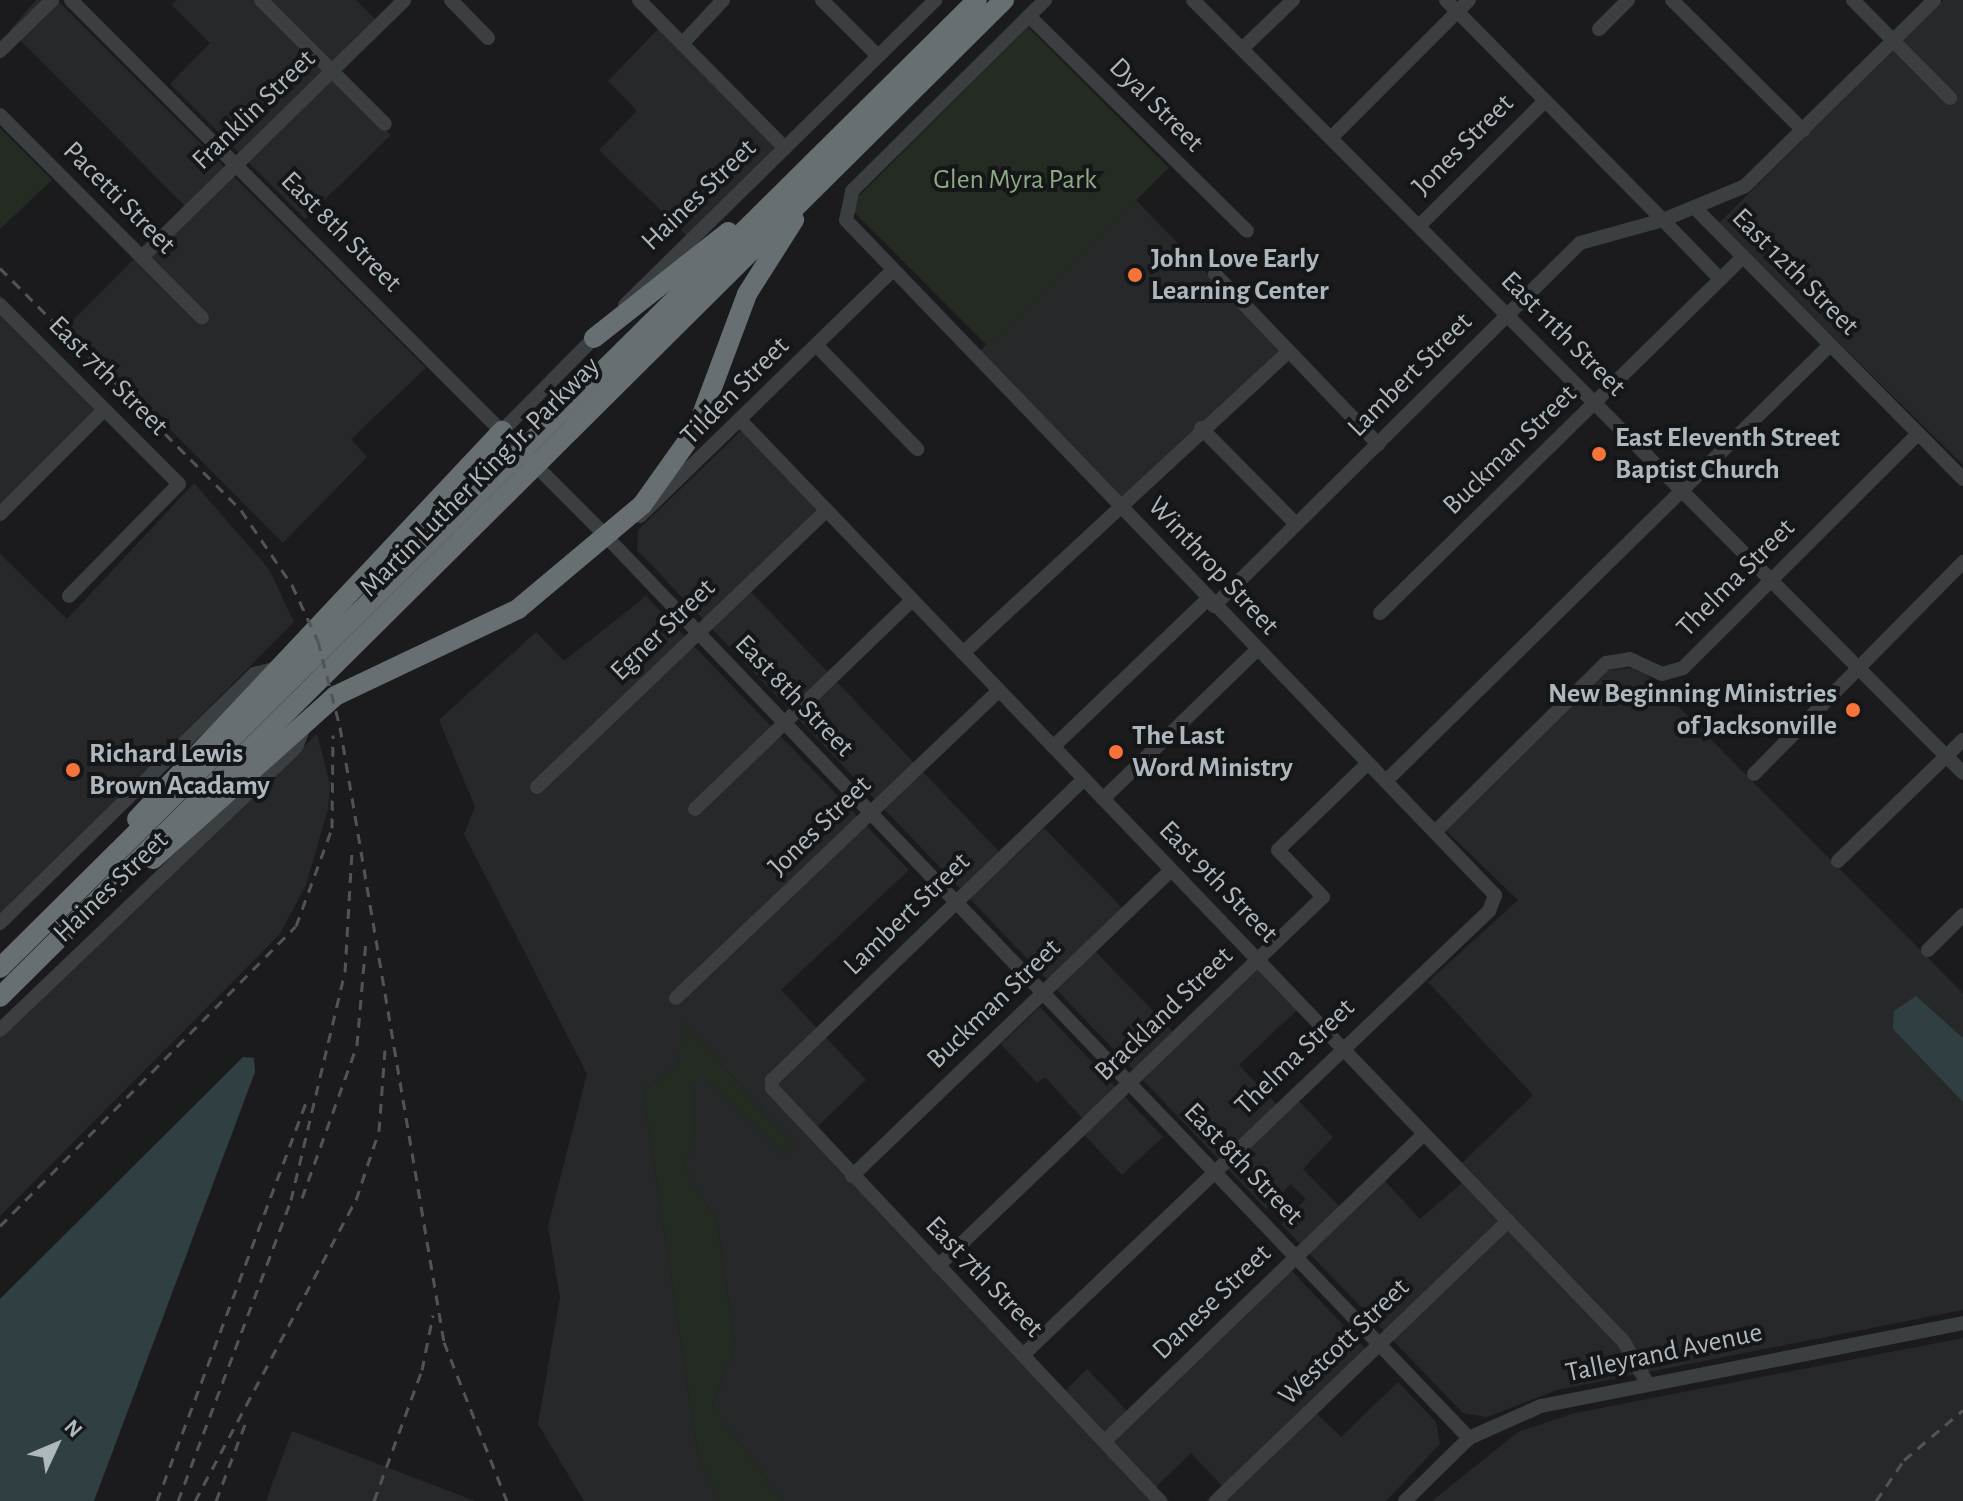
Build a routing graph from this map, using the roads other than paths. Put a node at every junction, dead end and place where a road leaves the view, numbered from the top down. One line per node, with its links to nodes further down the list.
1 (52, 0): 28 (street)
2 (71, 0): 39 (street, East 8th Street)
3 (261, 0): 30 (street)
4 (404, 0): 30 (street, Franklin Street)
5 (451, 0): 24 (street)
6 (639, 0): 26 (street)
7 (723, 0): 26 (street)
8 (822, 0): 29 (street)
9 (935, 0): 29 (street, Haines Street)
10 (977, 0): 40 (highway, Martin Luther King Jr. Parkway)
11 (1004, 0): 37 (highway, Martin Luther King Jr. Parkway)
12 (1045, 0): 22 (street)
13 (1193, 0): 27 (street, East 11th Street)
14 (1293, 0): 27 (street)
15 (1446, 0): 21 (street)
16 (1469, 0): 21 (street)
17 (1628, 0): 23 (street)
18 (1672, 0): 35 (street)
19 (1853, 0): 25 (street)
20 (1934, 0): 25 (street)
21 (1457, 12): 32 (street); 36 (street)
22 (1029, 16): 44 (street, Dyal Street); 47 (street)
23 (1599, 29)
24 (488, 38)
25 (1894, 41): 31 (street); 35 (street)
26 (682, 44): 38 (street)
27 (1242, 49): 36 (street, East 11th Street)
28 (0, 51)
29 (878, 56): 38 (street, Haines Street)
30 (331, 71): 34 (street); 39 (street, Franklin Street)
31 (1950, 98)
32 (1545, 101): 42 (street); 43 (street, Jones Street)
33 (0, 115): 45 (street, Pacetti Street)
34 (385, 124)
35 (1803, 130): 41 (street)
36 (1331, 138): 43 (street, East 11th Street)
37 (855, 146): 62 (highway, Martin Luther King Jr. Parkway); 72 (highway)
38 (785, 148): 53 (street, Haines Street)
39 (235, 165): 45 (street, Franklin Street); 61 (street, East 8th Street)
40 (786, 189): 53 (highway); 62 (highway, Martin Luther King Jr. Parkway)
41 (1696, 209): 42 (street, East 12th Street); 46 (street, East 12th Street)
42 (1663, 220): 49 (street); 51 (street, Lambert Street)
43 (1419, 226): 51 (street, East 11th Street)
44 (1247, 231)
45 (142, 257): 52 (street, Pacetti Street)
46 (1743, 257): 49 (street, Buckman Street); 54 (street, East 12th Street)
47 (892, 271): 55 (street, Tilden Street); 68 (street, Winthrop Street)
48 (1215, 274): 56 (street)
49 (1720, 279): 57 (street, Buckman Street)
50 (0, 305): 58 (street, East 7th Street)
51 (1508, 315): 57 (street, East 11th Street); 64 (street, Lambert Street)
52 (202, 318)
53 (594, 338): 61 (street, Haines Street)
54 (1830, 345): 63 (street, East 12th Street); 67 (street)
55 (817, 346): 59 (street, Tilden Street); 65 (street)
56 (1289, 351): 60 (street); 64 (street)
57 (1595, 404): 67 (street, East 11th Street); 78 (street, Buckman Street)
58 (104, 410): 70 (street); 75 (street, East 7th Street)
59 (743, 423): 69 (street, East 9th Street); 72 (street, Tilden Street)
60 (1201, 428): 68 (street); 71 (street)
61 (502, 431): 72 (street, East 8th Street); 106 (highway)
62 (555, 433): 84 (highway, Martin Luther King Jr. Parkway)
63 (1918, 434): 66 (street, East 12th Street); 74 (street, Thelma Street)
64 (1378, 444): 71 (street, Lambert Street)
65 (917, 449)
66 (1963, 479)
67 (1682, 492): 74 (street, East 11th Street); 93 (street)
68 (1120, 505): 77 (street, Winthrop Street); 81 (street)
69 (826, 511): 76 (street, East 9th Street); 79 (street, Egner Street)
70 (0, 514)
71 (1296, 524): 77 (street, Lambert Street)
72 (608, 539): 79 (street, East 8th Street); 101 (highway)
73 (1963, 562): 82 (street)
74 (1771, 580): 82 (street, East 11th Street); 98 (street, Thelma Street)
75 (69, 596)
76 (912, 600): 81 (street, East 9th Street); 85 (street)
77 (1211, 602): 80 (street, Winthrop Street); 87 (street, Lambert Street)
78 (1380, 613)
79 (698, 633): 85 (street, East 8th Street); 94 (street, Egner Street)
80 (1257, 650): 89 (street, Winthrop Street); 95 (street)
81 (963, 653): 83 (street, East 9th Street)
82 (1859, 668): 88 (street, East 11th Street); 91 (street)
83 (999, 690): 87 (street, East 9th Street); 97 (street, Jones Street)
84 (279, 708): 101 (highway, Martin Luther King Jr. Parkway); 106 (highway, Martin Luther King Jr. Parkway)
85 (784, 723): 96 (street); 97 (street, East 8th Street)
86 (1963, 740): 88 (street)
87 (1053, 747): 92 (street, East 9th Street)
88 (1946, 757): 90 (street, East 11th Street); 99 (street)
89 (1367, 764): 93 (street, Winthrop Street); 108 (street, Brackland Street)
90 (1963, 773)
91 (1754, 774)
92 (1084, 779): 95 (street, East 9th Street); 103 (street, Lambert Street)
93 (1386, 781): 98 (street, Winthrop Street)
94 (537, 787)
95 (1103, 799): 100 (street, East 9th Street)
96 (695, 809)
97 (871, 813): 103 (street, East 8th Street); 112 (street, Jones Street)
98 (1436, 831): 102 (street, Winthrop Street)
99 (1838, 861)
100 (1171, 870): 108 (street, East 9th Street); 110 (street, Buckman Street)
101 (105, 892): 111 (highway, Martin Luther King Jr. Parkway)
102 (1495, 895): 114 (street, Thelma Street)
103 (957, 903): 110 (street, East 8th Street); 116 (street, Lambert Street)
104 (1963, 915): 107 (street)
105 (0, 923): 113 (street, Haines Street)
106 (22, 947): 109 (highway, Martin Luther King Jr. Parkway)
107 (1928, 950)
108 (1257, 960): 114 (street, East 9th Street); 115 (street, Brackland Street)
109 (0, 968)
110 (1043, 993): 115 (street, East 8th Street); 119 (street, Buckman Street)
111 (0, 997)
112 (676, 998)
113 (0, 1030)
114 (1341, 1048): 117 (street, East 9th Street); 118 (street, Thelma Street)
115 (1129, 1084): 118 (street, East 8th Street); 122 (street, Brackland Street)
116 (772, 1088): 119 (street, East 7th Street)
117 (1424, 1134): 120 (street, East 9th Street); 121 (street, Danese Street)
118 (1213, 1171): 121 (street, East 8th Street); 125 (street, Thelma Street)
119 (852, 1176): 122 (street, East 7th Street)
120 (1508, 1221): 124 (street, Westcott Street); 126 (street, East 9th Street)
121 (1296, 1257): 124 (street, East 8th Street); 128 (street, Danese Street)
122 (938, 1266): 125 (street, East 7th Street)
123 (1963, 1323): 126 (street, Talleyrand Avenue)
124 (1379, 1344): 127 (street, East 8th Street); 130 (street, Westcott Street)
125 (1023, 1355): 128 (street, East 7th Street)
126 (1647, 1383): 127 (street, Talleyrand Avenue)
127 (1469, 1438): 131 (street, Talleyrand Avenue)
128 (1105, 1441): 129 (street, East 7th Street)
129 (1160, 1501)
130 (1216, 1501)
131 (1405, 1501)

